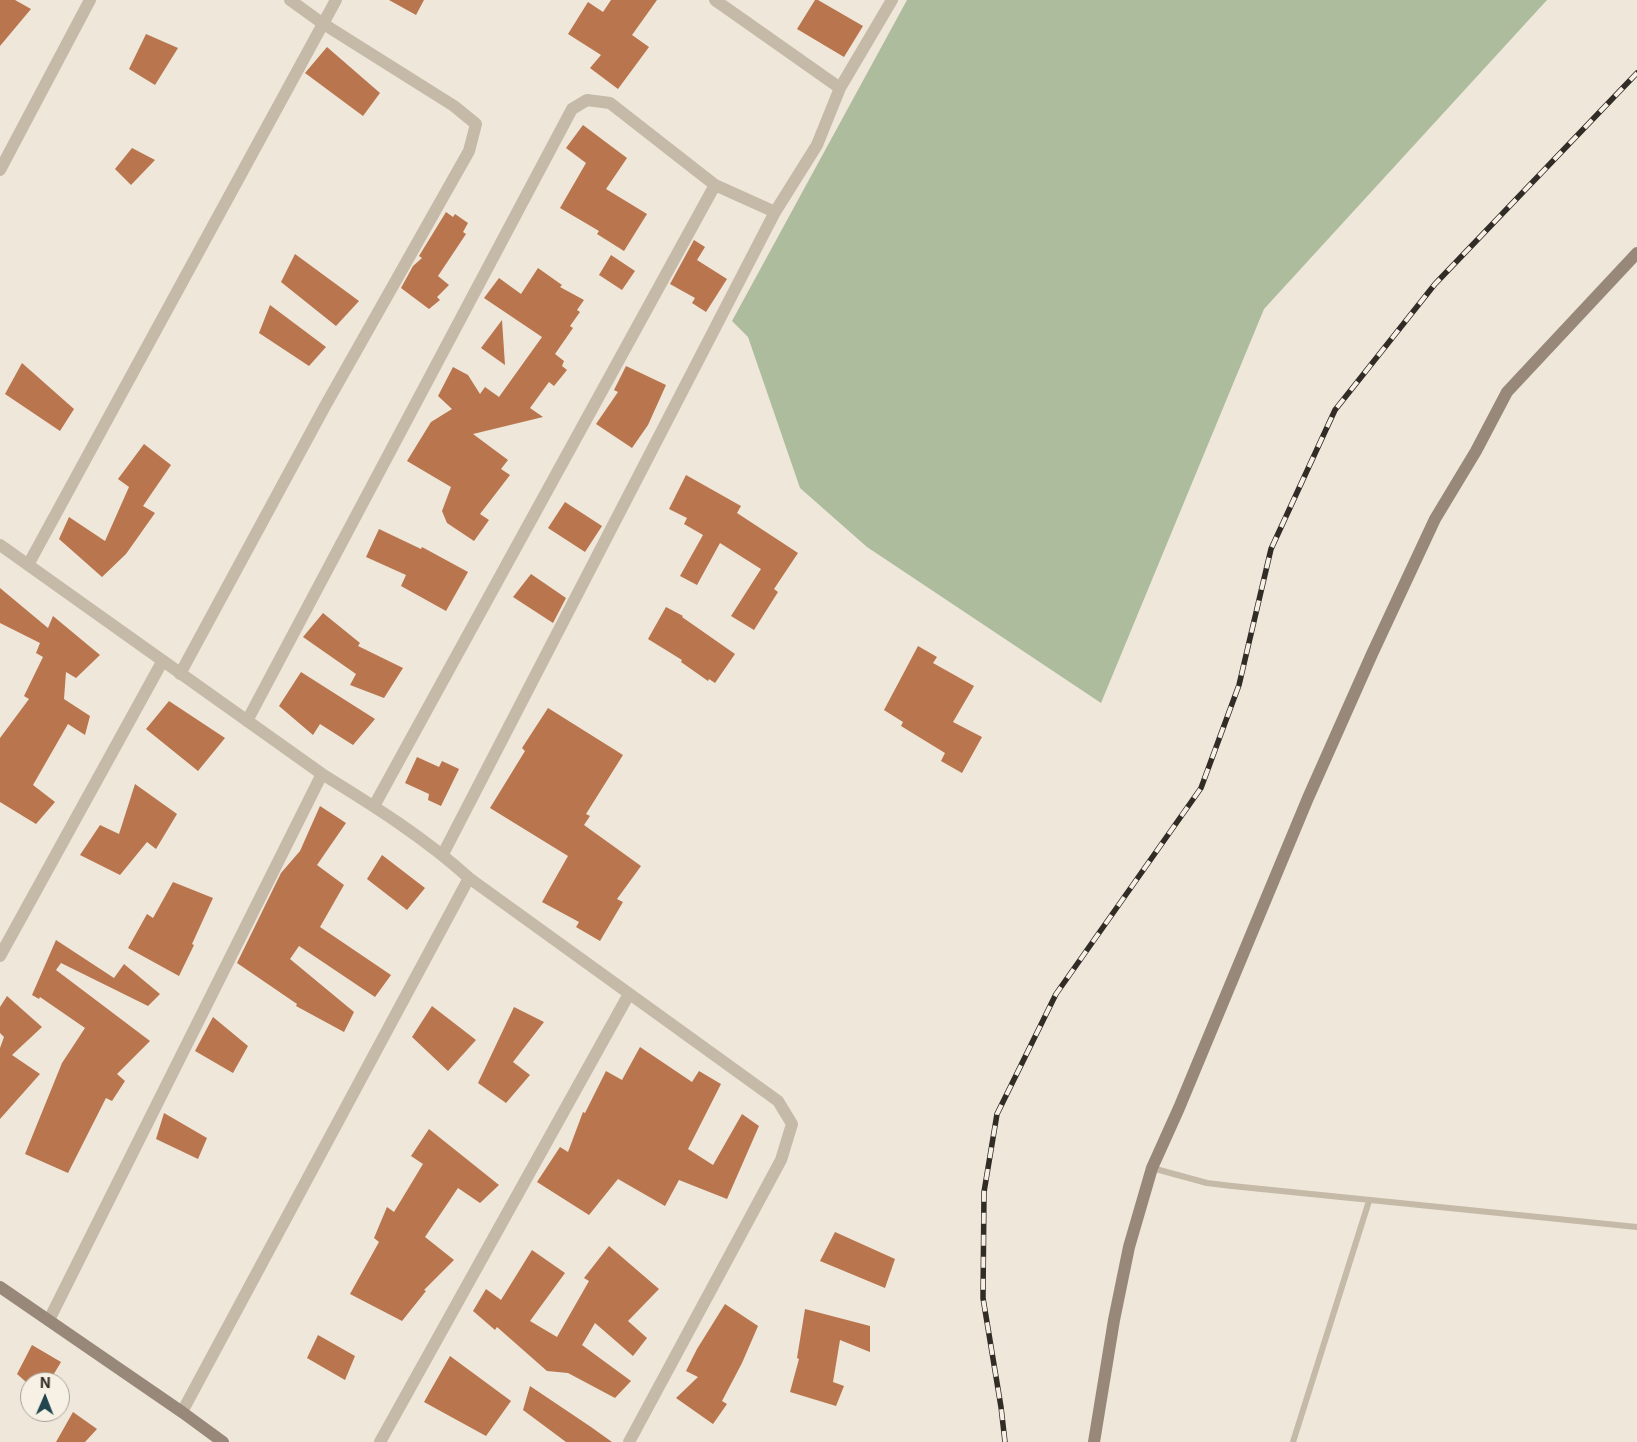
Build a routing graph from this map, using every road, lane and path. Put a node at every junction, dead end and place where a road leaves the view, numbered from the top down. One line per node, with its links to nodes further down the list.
1 (90, 0): 8 (street)
2 (290, 0): 6 (street)
3 (336, 0): 6 (street)
4 (715, 0): 7 (street)
5 (892, 0): 7 (street)
6 (322, 23): 13 (street); 15 (street)
7 (840, 88): 10 (street)
8 (0, 170)
9 (715, 185): 10 (street); 16 (street); 18 (street)
10 (775, 212): 19 (street)
11 (1637, 253): 23 (street)
12 (0, 545): 13 (street)
13 (28, 565): 14 (street)
14 (162, 662): 15 (street); 21 (street)
15 (180, 674): 16 (street)
16 (247, 721): 17 (street)
17 (322, 774): 18 (street); 27 (street)
18 (374, 806): 19 (street)
19 (443, 854): 20 (street)
20 (469, 878): 22 (street); 28 (street)
21 (0, 956)
22 (629, 994): 30 (street); 31 (street)
23 (1152, 1168): 24 (lane); 32 (street)
24 (1369, 1200): 25 (lane); 33 (lane)
25 (1637, 1227)
26 (0, 1287): 27 (street)
27 (50, 1320): 28 (street)
28 (182, 1412): 29 (street)
29 (223, 1442)
30 (380, 1442)
31 (629, 1442)
32 (1094, 1442)
33 (1292, 1442)

